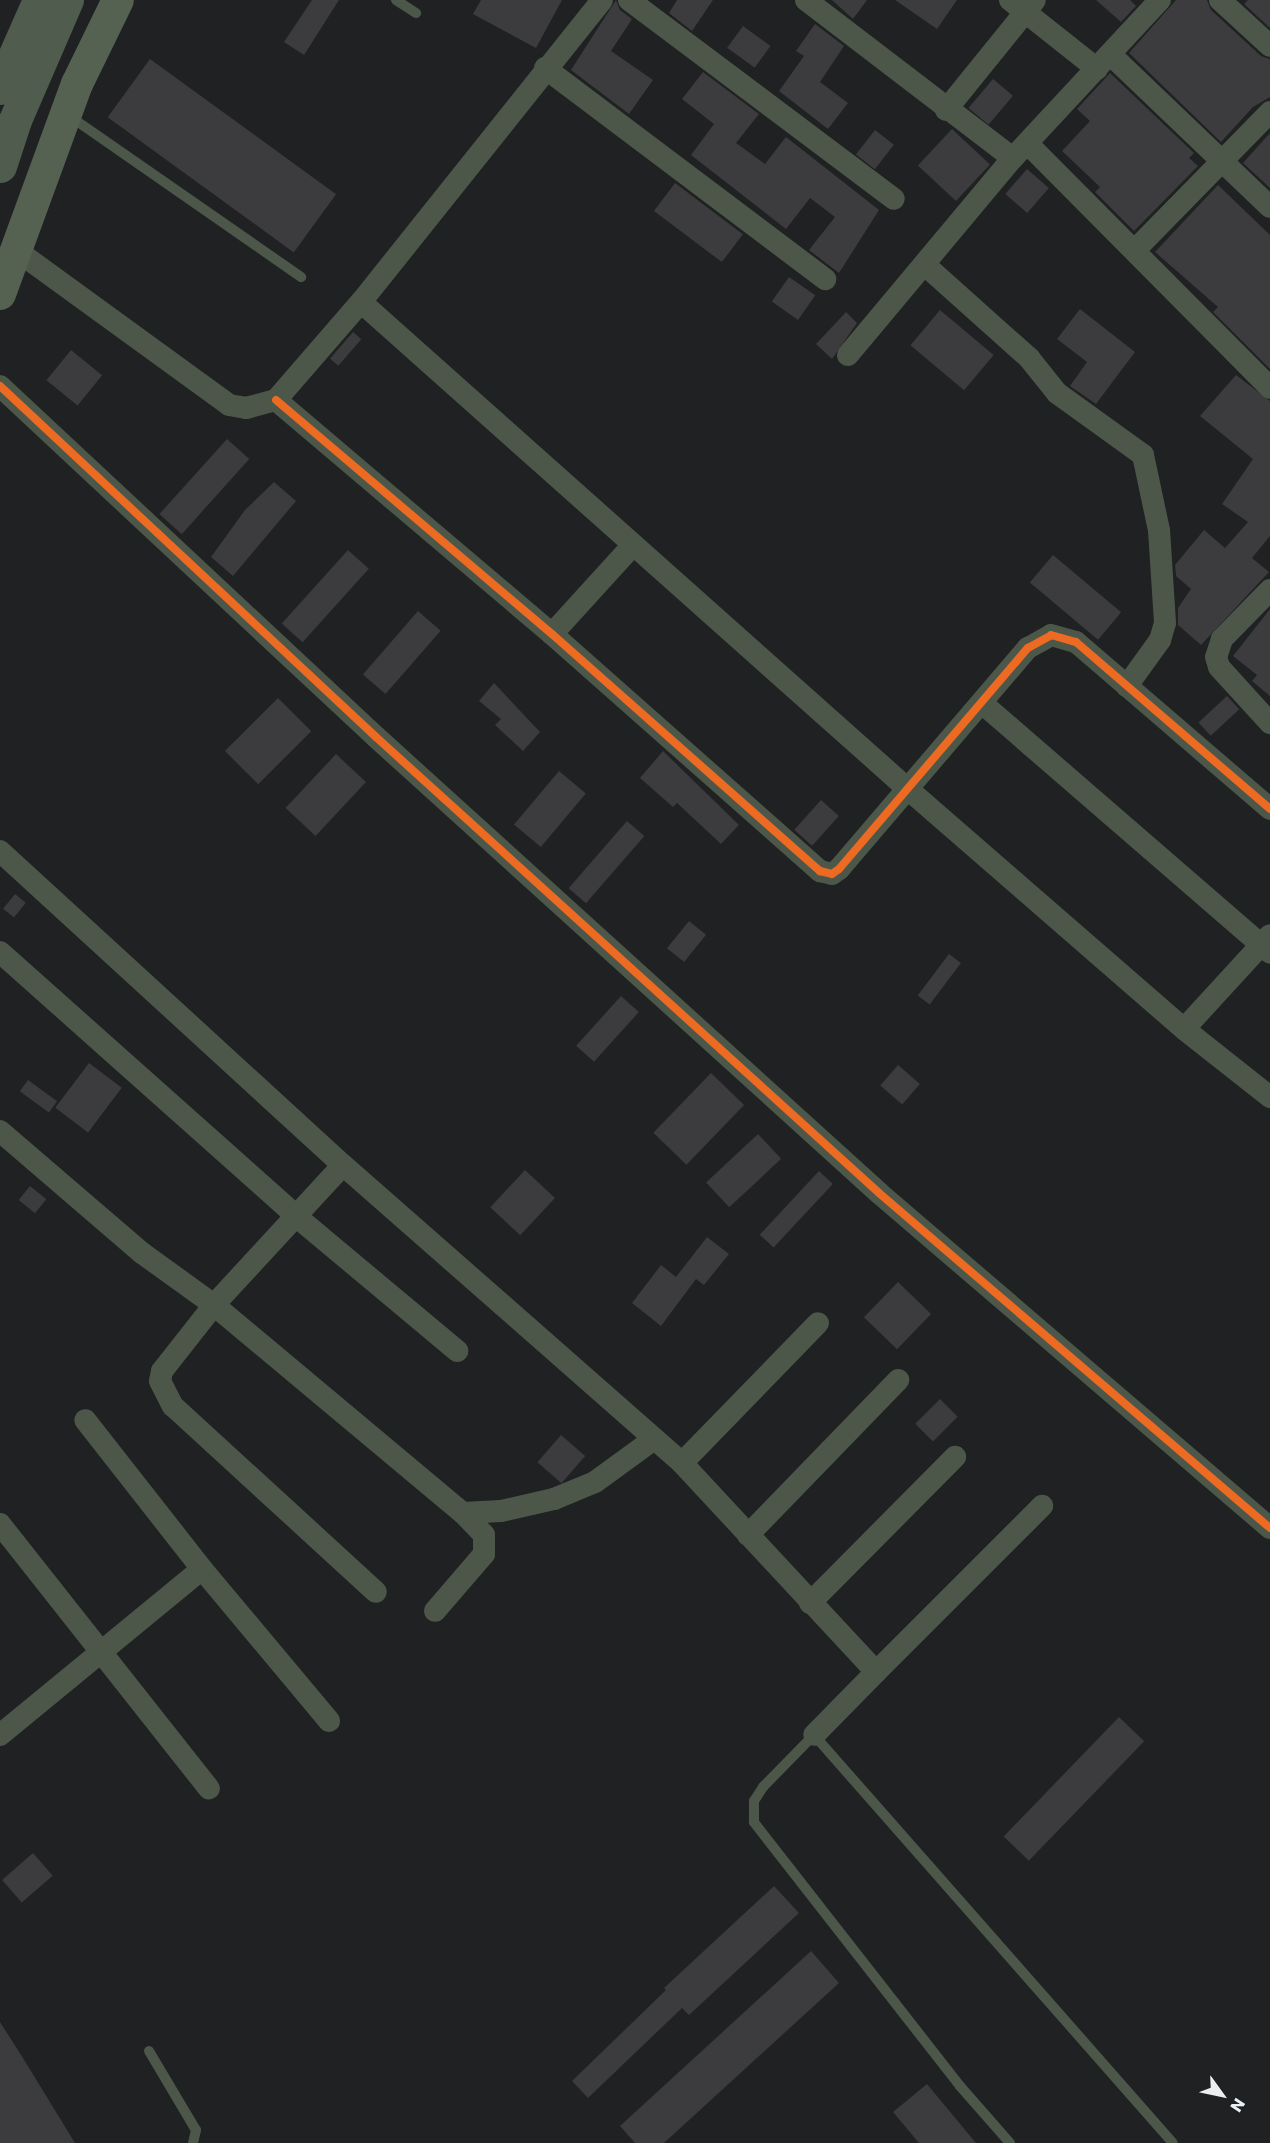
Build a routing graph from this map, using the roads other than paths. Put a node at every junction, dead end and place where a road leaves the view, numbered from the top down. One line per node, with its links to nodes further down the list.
1 (39, 0): 15 (highway)
2 (67, 0): 21 (highway)
3 (118, 0): 17 (street)
4 (396, 0): 11 (lane)
5 (602, 0): 14 (street)
6 (629, 0): 22 (street)
7 (806, 0): 16 (street)
8 (1160, 0): 13 (street)
9 (1220, 0): 12 (street)
10 (1024, 4): 13 (street); 16 (street)
11 (416, 13)
12 (1270, 46)
13 (1104, 62): 19 (street); 20 (street)
14 (545, 68): 28 (street); 30 (street)
15 (0, 88)
16 (946, 110): 19 (street)
17 (66, 112): 24 (street); 27 (lane)
18 (1270, 112): 20 (street)
19 (1021, 151): 25 (street); 26 (street)
20 (1221, 161): 23 (street); 25 (street)
21 (0, 166)
22 (894, 199)
23 (1270, 207)
24 (16, 250): 29 (street); 34 (street)
25 (1135, 250): 33 (street)
26 (925, 265): 31 (street); 38 (street)
27 (301, 277)
28 (825, 279)
29 (0, 294)
30 (361, 302): 34 (street); 35 (street)
31 (848, 355)
32 (0, 386): 62 (street)
33 (1270, 388)
34 (276, 400): 37 (street)
35 (632, 546): 37 (street); 41 (street)
36 (1270, 590): 40 (street)
37 (552, 634): 41 (street)
38 (1127, 686): 39 (street); 42 (street)
39 (983, 704): 41 (street); 44 (street)
40 (1270, 723)
41 (909, 790): 46 (street)
42 (1270, 809)
43 (0, 851): 49 (street)
44 (1267, 944): 46 (street)
45 (0, 952): 50 (street)
46 (1184, 1029): 47 (street)
47 (1270, 1097)
48 (0, 1131): 51 (street)
49 (344, 1165): 50 (street); 56 (street)
50 (297, 1217): 51 (street); 53 (street)
51 (214, 1305): 60 (street); 65 (street)
52 (818, 1323): 58 (street)
53 (457, 1351)
54 (898, 1380): 63 (street)
55 (85, 1420): 64 (street)
56 (654, 1439): 58 (street); 60 (street)
57 (955, 1457): 66 (street)
58 (682, 1463): 63 (street)
59 (1042, 1506): 69 (street)
60 (463, 1513): 67 (street)
61 (0, 1524): 68 (street)
62 (1270, 1528)
63 (748, 1535): 66 (street)
64 (202, 1569): 68 (street); 70 (street)
65 (376, 1592)
66 (810, 1603): 69 (street)
67 (435, 1611)
68 (102, 1650): 71 (street); 73 (street)
69 (876, 1672): 72 (street)
70 (329, 1721)
71 (2, 1729)
72 (814, 1735): 76 (lane); 77 (lane)
73 (209, 1789)
74 (149, 2051): 75 (lane)
75 (193, 2143)
76 (1010, 2143)
77 (1173, 2143)

